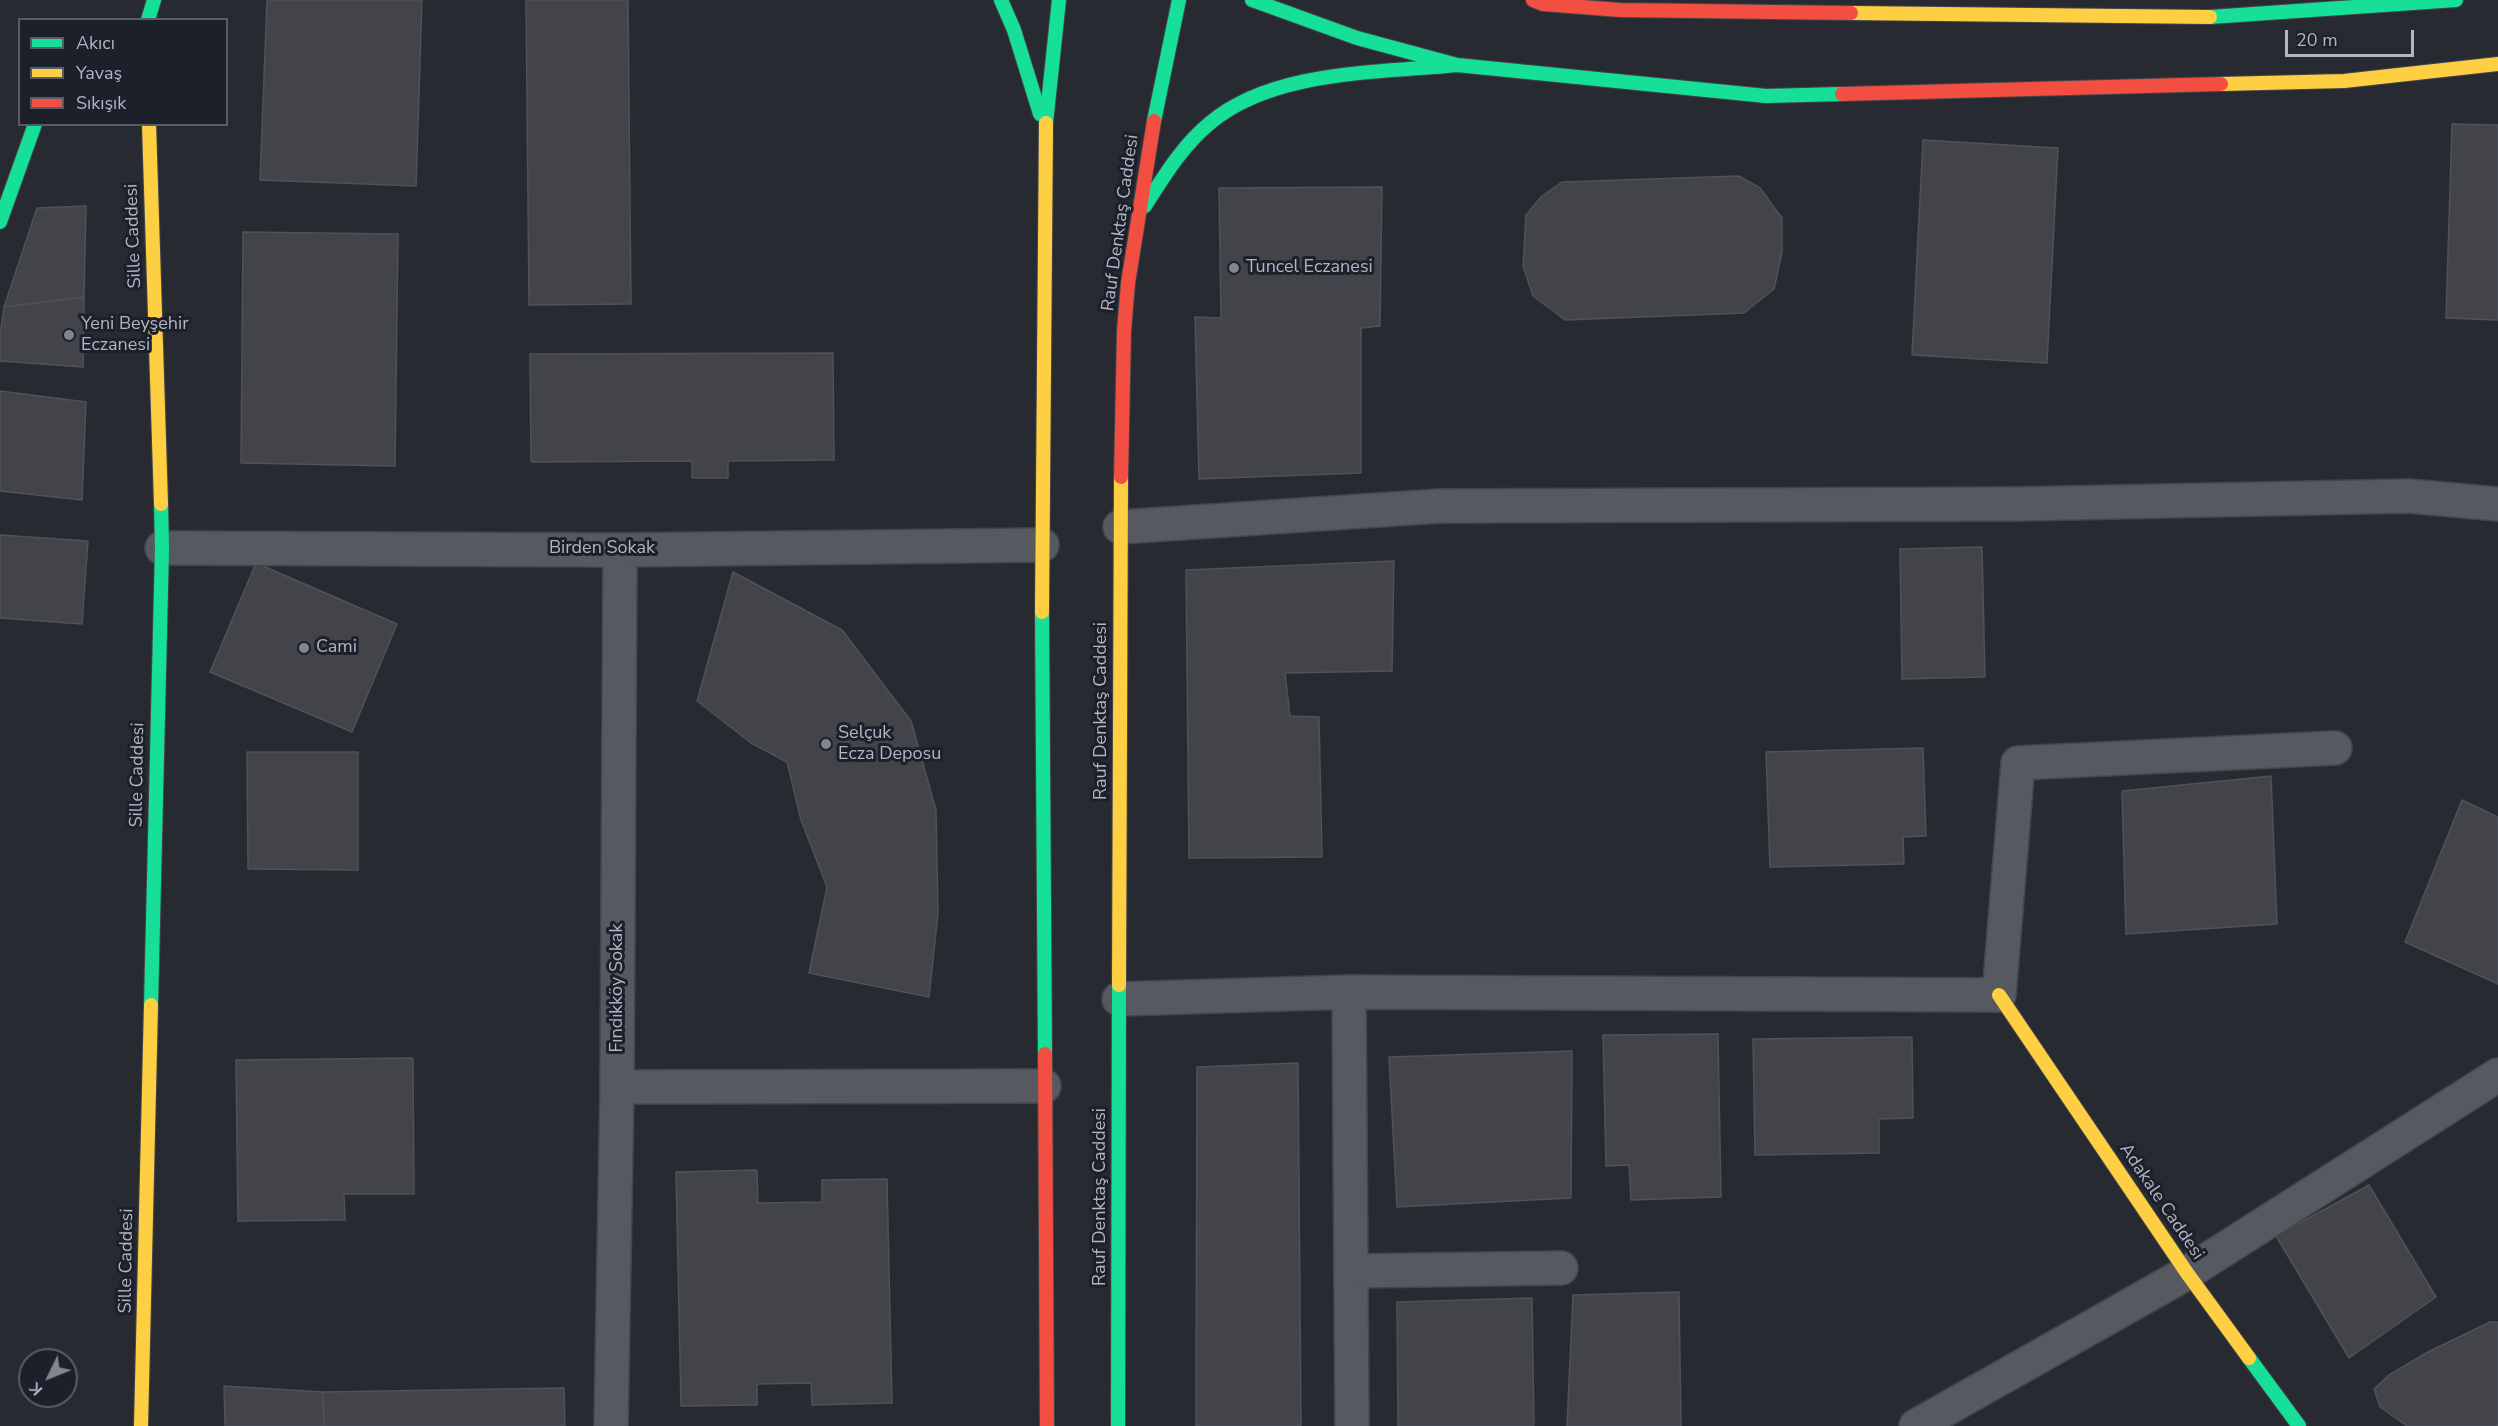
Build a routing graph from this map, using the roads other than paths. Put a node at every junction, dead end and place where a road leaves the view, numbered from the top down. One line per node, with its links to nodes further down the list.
1 (142, 0): 11 (street)
2 (154, 0): 12 (street)
3 (1000, 0): 17 (street)
4 (1059, 0): 17 (street)
5 (1179, 0): 18 (street, Rauf Denktaş Caddesi)
6 (1252, 0): 14 (street)
7 (1533, 0): 9 (street)
8 (2456, 0): 10 (street)
9 (1643, 5): 10 (street)
10 (2019, 7)
11 (146, 18)
12 (147, 18)
13 (2498, 64): 14 (street)
14 (1456, 65): 18 (street)
15 (34, 126): 19 (street)
16 (148, 126): 23 (street, Sille Caddesi)
17 (1045, 130): 22 (street)
18 (1139, 215): 21 (street, Rauf Denktaş Caddesi)
19 (0, 222)
20 (2498, 504): 21 (street)
21 (1120, 526): 28 (street, Rauf Denktaş Caddesi)
22 (1042, 545): 24 (street, Birden Sokak); 30 (street)
23 (162, 548): 24 (street, Birden Sokak); 35 (street, Sille Caddesi)
24 (620, 550): 31 (street, Fındıkköy Sokak)
25 (2335, 748): 27 (street)
26 (1349, 992): 27 (street); 28 (street); 33 (street)
27 (1999, 995): 34 (street, Adakale Caddesi)
28 (1119, 999): 38 (street, Rauf Denktaş Caddesi)
29 (2498, 1075): 34 (street)
30 (1044, 1086): 31 (street); 37 (street)
31 (617, 1087): 36 (street, Fındıkköy Sokak)
32 (1561, 1268): 33 (street)
33 (1351, 1271): 39 (street)
34 (2187, 1273): 40 (street); 41 (street, Adakale Caddesi)
35 (141, 1426)
36 (611, 1426)
37 (1047, 1426)
38 (1118, 1426)
39 (1352, 1426)
40 (1916, 1426)
41 (2299, 1426)

